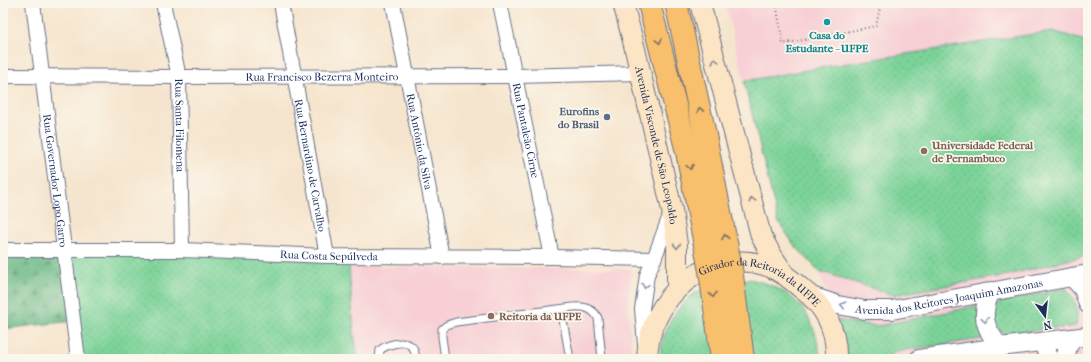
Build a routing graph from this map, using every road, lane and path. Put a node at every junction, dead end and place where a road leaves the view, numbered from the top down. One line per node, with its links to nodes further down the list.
1 (33, 3): 15 (street, Rua Governador Lopo Garro)
2 (163, 3): 20 (street, Rua Santa Filomena)
3 (281, 3): 17 (street, Rua Bernardino de Carvalho)
4 (393, 3): 18 (street, Rua Antônio da Silva)
5 (500, 3): 19 (street, Rua Pantaleão Cirne)
6 (623, 3): 14 (main road, Avenida Visconde de São Leopoldo)
7 (649, 3): 46 (highway, one-way to 46, bridge)
8 (676, 3): 47 (highway, one-way to 8, bridge)
9 (700, 3): 29 (main road, one-way to 9)
10 (776, 3): 13 (path)
11 (784, 3): 12 (path)
12 (799, 3)
13 (881, 3)
14 (640, 73): 19 (street, Rua Francisco Bezerra Monteiro); 21 (main road, Avenida Visconde de São Leopoldo)
15 (42, 75): 16 (street, Rua Francisco Bezerra Monteiro); 20 (street, Rua Francisco Bezerra Monteiro); 24 (street, Rua Governador Lopo Garro)
16 (3, 76)
17 (295, 76): 18 (street, Rua Francisco Bezerra Monteiro); 20 (street, Rua Francisco Bezerra Monteiro); 25 (street, Rua Bernardino de Carvalho)
18 (407, 76): 19 (street, Rua Francisco Bezerra Monteiro); 26 (street, Rua Antônio da Silva)
19 (515, 76): 27 (street, Rua Pantaleão Cirne)
20 (179, 77): 23 (street, Rua Santa Filomena)
21 (672, 210): 28 (street); 31 (main road, Avenida Visconde de São Leopoldo, one-way to 31)
22 (3, 250): 24 (street, Rua Costa Sepúlveda)
23 (182, 250): 24 (street, Rua Costa Sepúlveda); 25 (street, Rua Costa Sepúlveda)
24 (64, 251): 40 (street, Rua Governador Lopo Garro)
25 (327, 256): 26 (street, Rua Costa Sepúlveda)
26 (442, 257): 27 (street, Rua Costa Sepúlveda)
27 (552, 257): 28 (street, Rua Costa Sepúlveda)
28 (654, 259): 39 (street, one-way to 39)
29 (784, 274): 31 (main road, Girador da Reitoria da UFPE); 33 (main road, Girador da Reitoria da UFPE)
30 (1080, 275): 32 (street, Avenida dos Reitores Joaquim Amazonas); 34 (street)
31 (677, 288): 39 (main road, Girador da Reitoria da UFPE)
32 (991, 291): 33 (street, Avenida dos Reitores Joaquim Amazonas, one-way to 33); 38 (street, one-way to 38)
33 (811, 296): 48 (main road, Girador da Reitoria da UFPE)
34 (1088, 304)
35 (561, 309): 43 (lane); 44 (lane); 45 (lane)
36 (1083, 333): 37 (street); 51 (street)
37 (1042, 342): 38 (street); 50 (street)
38 (1000, 347): 49 (street)
39 (647, 358)
40 (78, 359)
41 (379, 359): 42 (lane)
42 (416, 359)
43 (445, 359)
44 (570, 359)
45 (602, 359)
46 (722, 359)
47 (743, 359)
48 (836, 359)
49 (920, 359)
50 (1050, 359)
51 (1065, 359)

